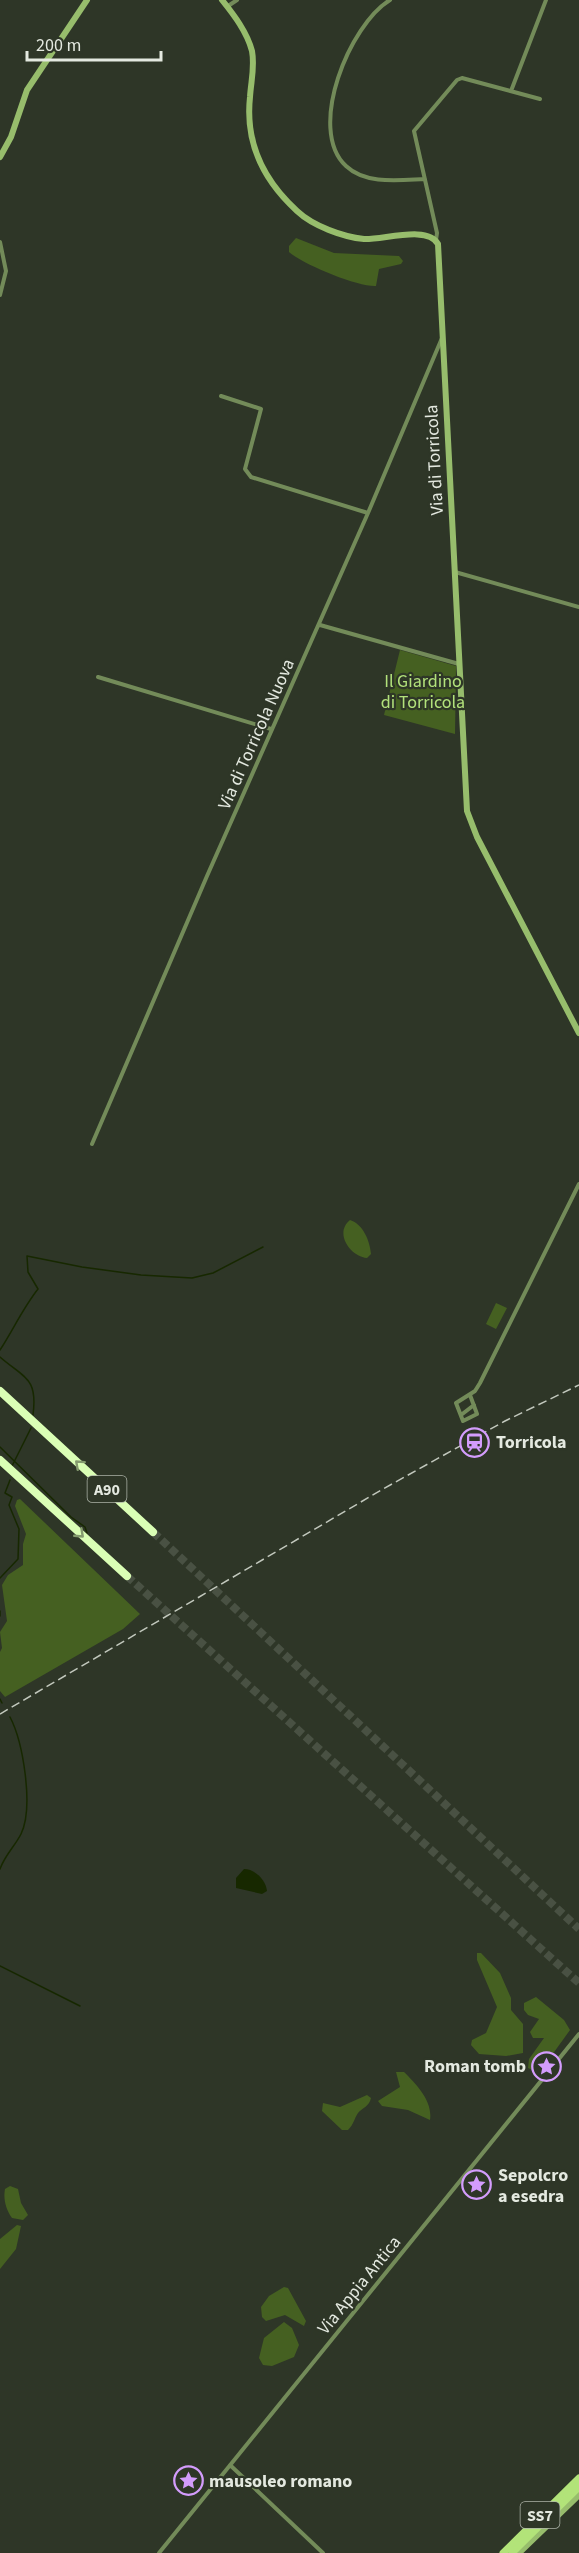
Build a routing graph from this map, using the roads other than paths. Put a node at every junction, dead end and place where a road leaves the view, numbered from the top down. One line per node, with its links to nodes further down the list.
1 (87, 0): 9 (street)
2 (222, 0): 6 (street)
3 (237, 0): 6 (street)
4 (390, 0): 10 (street)
5 (546, 0): 7 (street)
6 (227, 7): 11 (street)
7 (511, 91): 8 (street); 10 (street)
8 (540, 99)
9 (0, 157)
10 (425, 179): 11 (street)
11 (436, 240): 14 (street, Via di Torricola)
12 (0, 242): 13 (street)
13 (0, 295)
14 (443, 334): 16 (street, Via di Torricola Nuova); 17 (street, Via di Torricola)
15 (221, 396): 16 (street)
16 (368, 513): 19 (street, Via di Torricola Nuova)
17 (454, 572): 18 (street); 20 (street, Via di Torricola)
18 (579, 607)
19 (320, 625): 20 (street); 22 (street, Via di Torricola Nuova)
20 (459, 664): 23 (street, Via di Torricola)
21 (98, 677): 22 (street)
22 (272, 729): 24 (street, Via di Torricola Nuova)
23 (579, 1033)
24 (92, 1144)
25 (579, 1184): 27 (street)
26 (0, 1391): 31 (highway, A90, one-way to 26)
27 (470, 1395): 28 (street); 29 (street)
28 (474, 1405): 29 (street); 29 (street)
29 (460, 1416)
30 (0, 1460): 32 (highway, one-way to 32)
31 (153, 1532)
32 (127, 1576)
33 (579, 2034): 34 (street, Via Appia Antica)
34 (230, 2465): 38 (street, Via Appia Antica); 39 (street)
35 (579, 2478): 40 (main road, SS7)
36 (579, 2487): 41 (main road, SS7)
37 (579, 2496): 42 (street)
38 (159, 2553)
39 (323, 2553)
40 (503, 2553)
41 (512, 2553)
42 (519, 2553)

